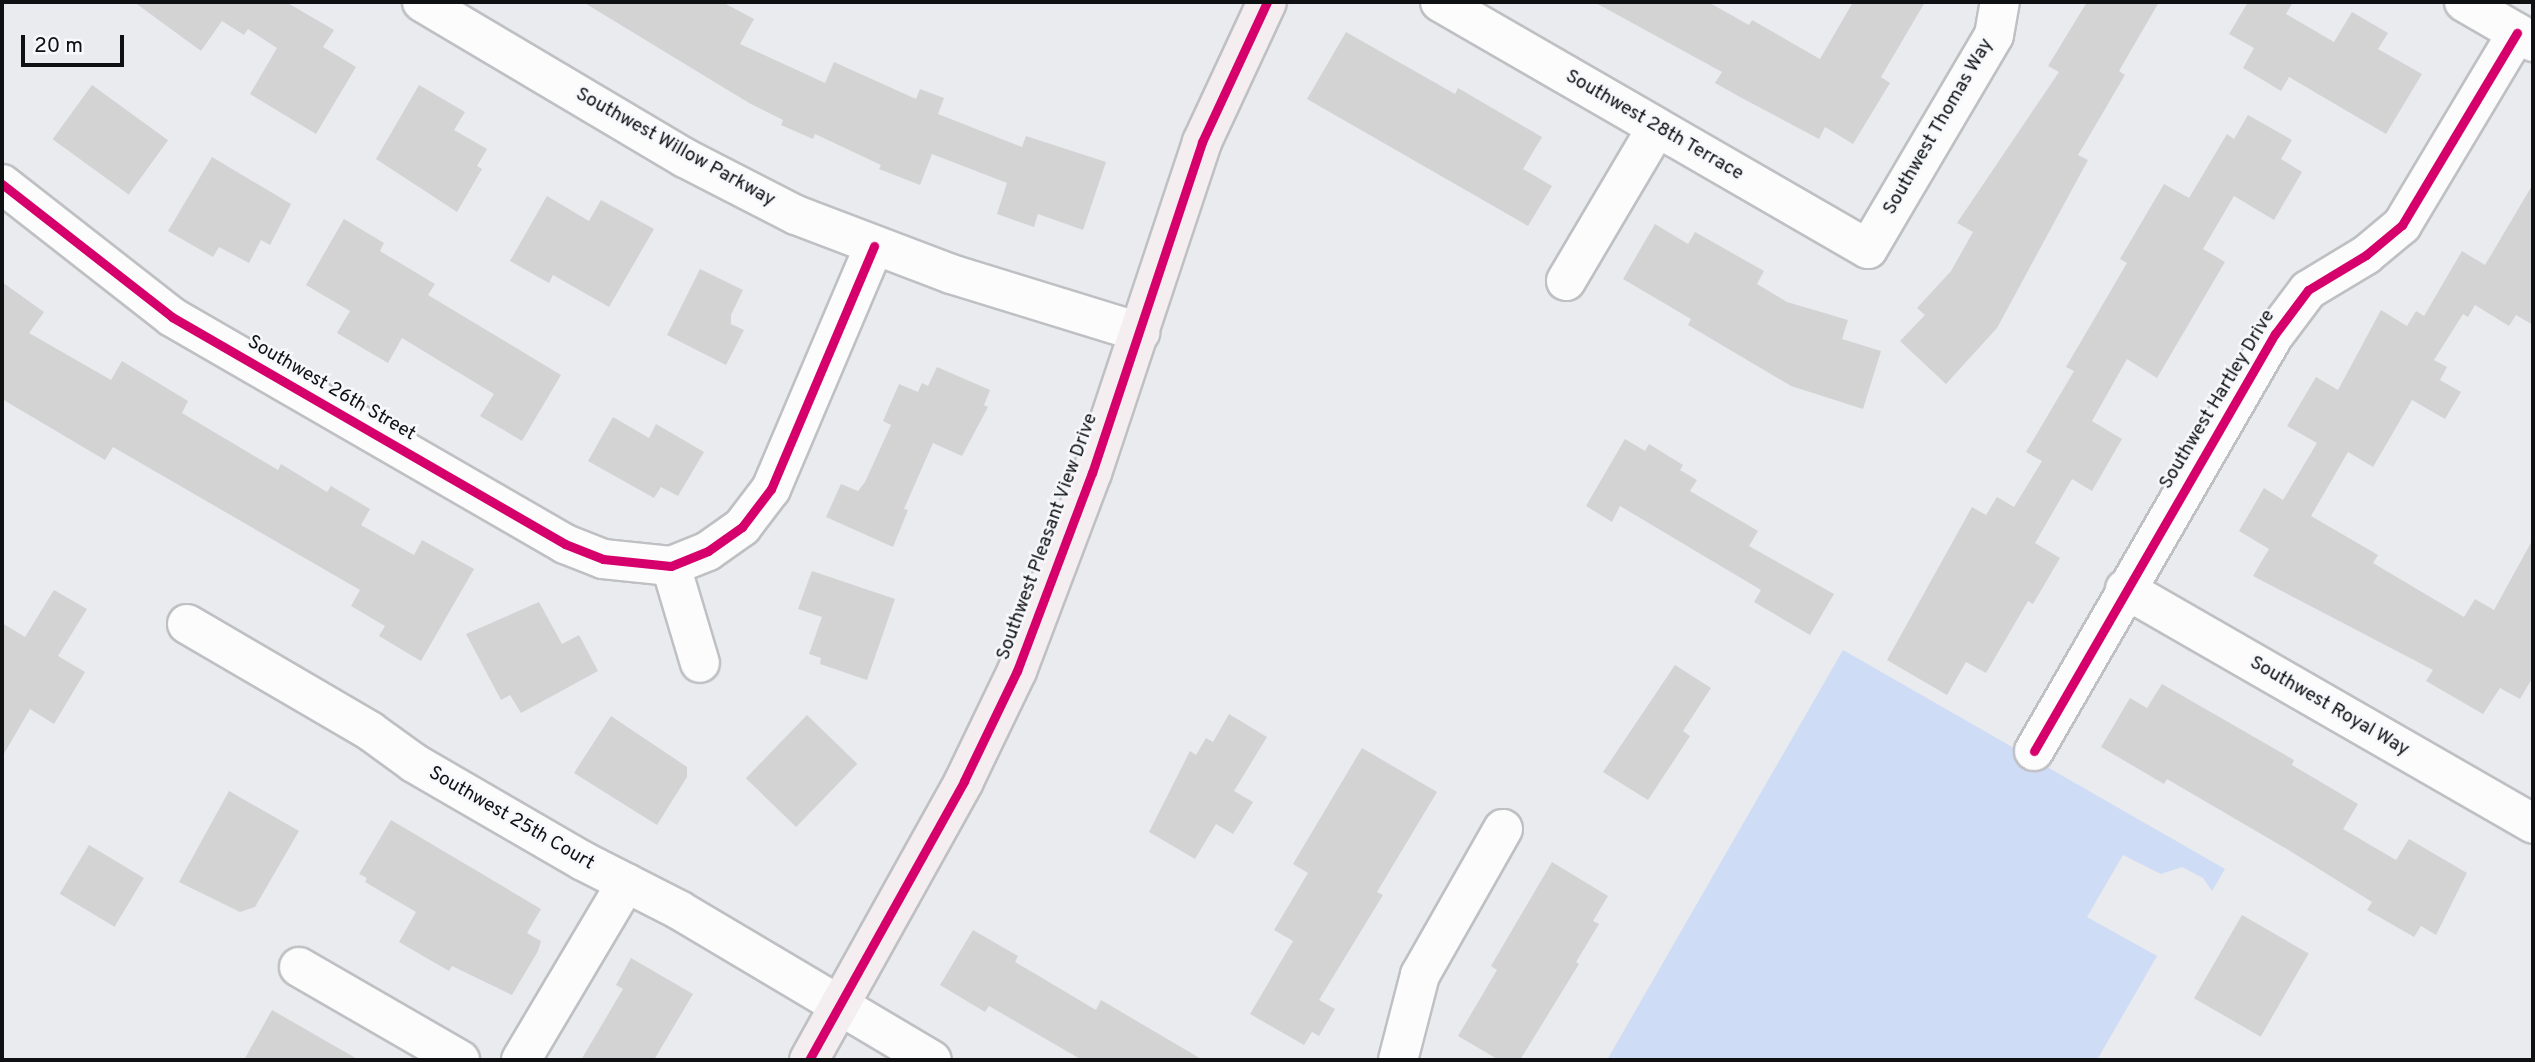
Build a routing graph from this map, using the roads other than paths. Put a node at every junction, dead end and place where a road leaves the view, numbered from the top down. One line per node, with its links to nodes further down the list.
1 (422, 2): 9 (street, Southwest Willow Parkway)
2 (1267, 2): 12 (main road, Southwest Pleasant View Drive)
3 (1440, 2): 7 (street, Southwest 28th Terrace)
4 (2000, 2): 10 (street, Southwest Thomas Way)
5 (2463, 2): 6 (street)
6 (2525, 37): 14 (street, Southwest Hartley Drive)
7 (1656, 129): 10 (street, Southwest 28th Terrace); 11 (street)
8 (2, 184): 13 (street, Southwest 26th Street)
9 (874, 246): 12 (street, Southwest Willow Parkway); 13 (street)
10 (1868, 249)
11 (1566, 281)
12 (1140, 332): 22 (main road, Southwest Pleasant View Drive)
13 (671, 566): 16 (street)
14 (2125, 589): 17 (street, Southwest Hartley Drive); 18 (street, Southwest Royal Way)
15 (187, 624): 20 (street, Southwest 25th Court)
16 (700, 663)
17 (2034, 751)
18 (2533, 824)
19 (1503, 829): 27 (street)
20 (626, 883): 22 (street, Southwest 25th Court); 24 (street)
21 (299, 967): 23 (street)
22 (840, 1005): 25 (main road, Southwest Pleasant View Drive); 26 (street, Southwest 25th Court)
23 (460, 1060)
24 (521, 1060)
25 (809, 1060)
26 (932, 1060)
27 (1398, 1060)

